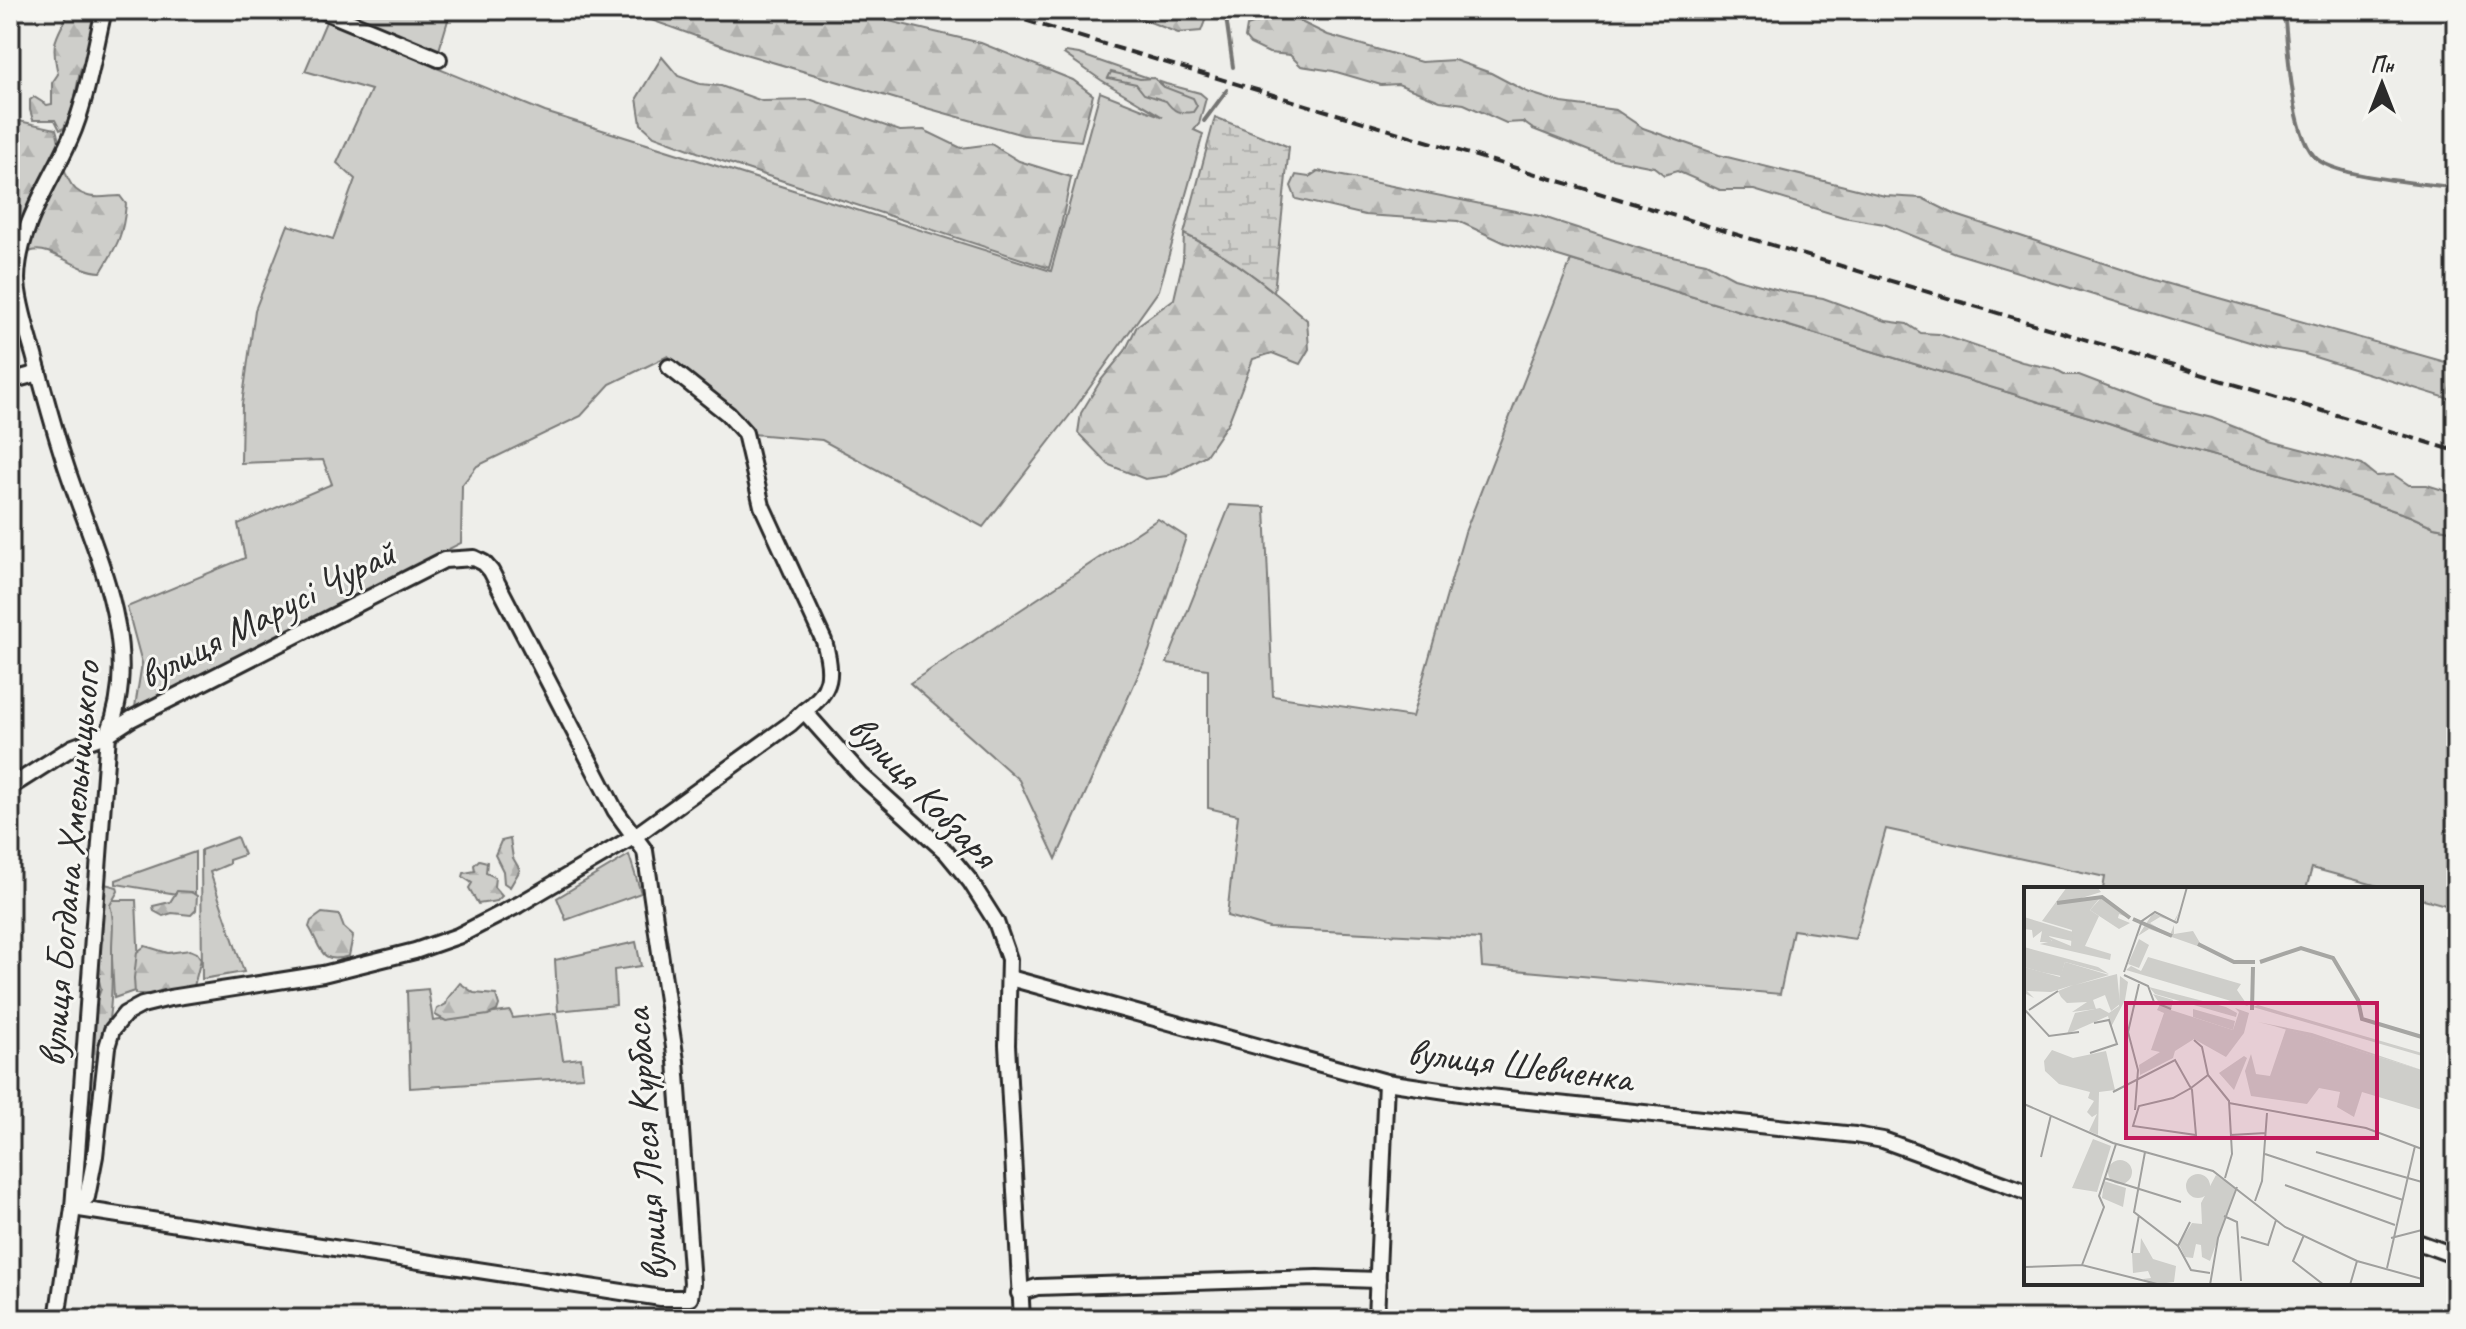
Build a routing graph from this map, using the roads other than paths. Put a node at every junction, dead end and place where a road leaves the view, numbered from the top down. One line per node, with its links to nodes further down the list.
1 (104, 10): 5 (street, вулиця Богдана Хмельницького)
2 (321, 10): 3 (street)
3 (439, 59)
4 (669, 367): 8 (street, вулиця Кобзаря)
5 (39, 373): 6 (street); 9 (street, вулиця Богдана Хмельницького)
6 (10, 381)
7 (474, 558): 9 (street, вулиця Марусі Чурай); 11 (street, вулиця Леся Курбаса)
8 (804, 711): 11 (street); 12 (street, вулиця Кобзаря)
9 (108, 734): 10 (street, вулиця Марусі Чурай); 15 (street, вулиця Богдана Хмельницького)
10 (10, 787)
11 (635, 836): 15 (street); 15 (street, вулиця Леся Курбаса)
12 (1010, 978): 13 (street, вулиця Шевченка); 19 (street, вулиця Кобзаря)
13 (1386, 1082): 14 (street, вулиця Шевченка); 18 (street)
14 (2024, 1191)
15 (73, 1208): 20 (street, вулиця Богдана Хмельницького)
16 (2422, 1244): 17 (street)
17 (2456, 1256)
18 (1378, 1280): 19 (street); 22 (street)
19 (1019, 1293): 21 (street, вулиця Кобзаря)
20 (57, 1319)
21 (1022, 1319)
22 (1376, 1319)

